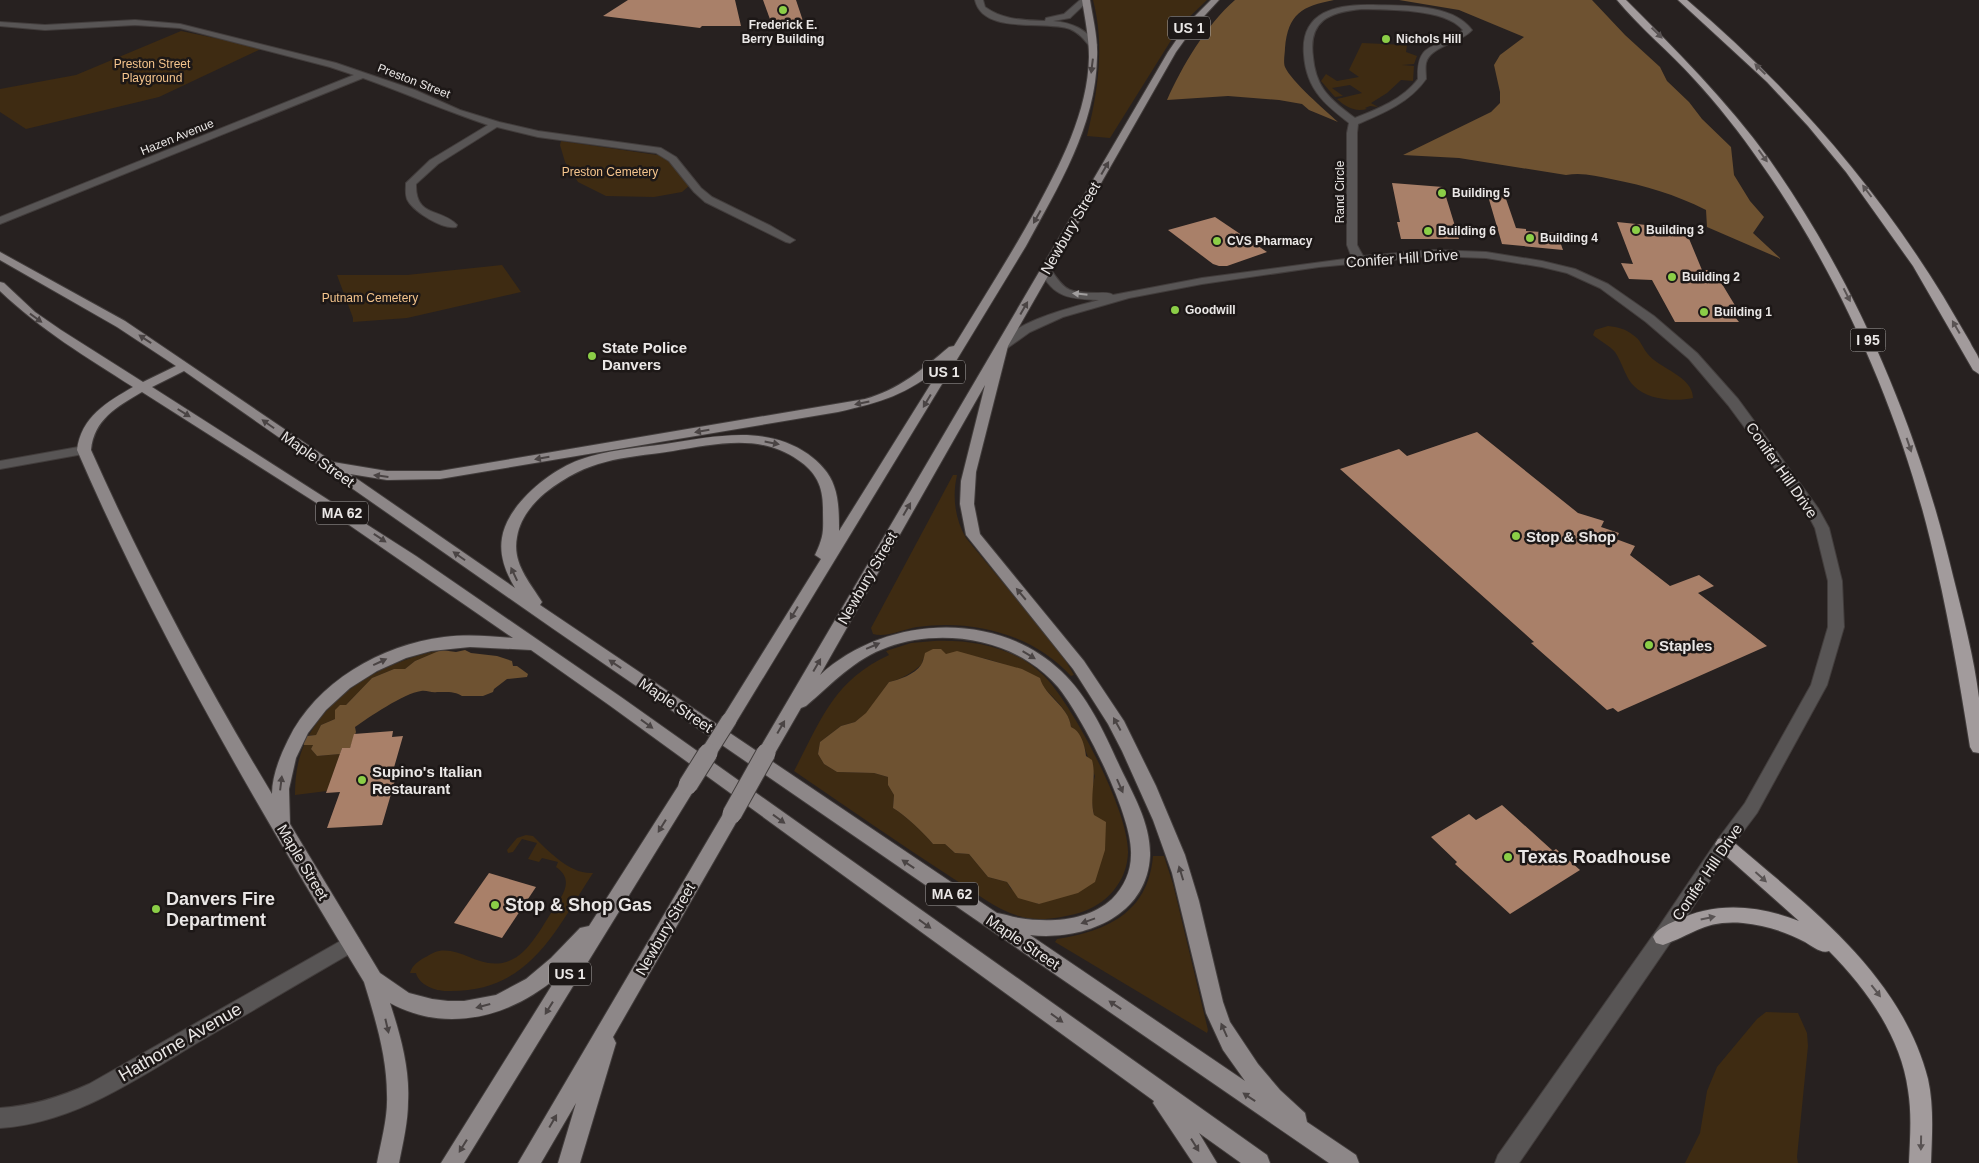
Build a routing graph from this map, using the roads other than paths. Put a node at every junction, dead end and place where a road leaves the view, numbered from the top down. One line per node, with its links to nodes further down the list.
1 (980, 0): 6 (street)
2 (1085, 0): 6 (street); 8 (main road, US 1)
3 (1215, 0): 17 (main road, Newbury Street / US 1, one-way to 3)
4 (1621, 0): 32 (highway, I 95, one-way to 32)
5 (1682, 0): 23 (highway, one-way to 5)
6 (1020, 21): 8 (street)
7 (0, 24): 9 (street, Preston Street)
8 (1093, 45): 20 (main road, US 1, one-way to 20)
9 (362, 75): 11 (street, Preston Street); 12 (street, Hazen Avenue)
10 (1354, 122): 10 (street); 16 (street, Rand Circle)
11 (496, 124): 13 (street); 14 (street, Preston Street)
12 (0, 221)
13 (452, 225)
14 (790, 240)
15 (0, 255): 22 (main road, Maple Street / MA 62, one-way to 15)
16 (1359, 261): 19 (street, Conifer Hill Drive); 34 (street, Conifer Hill Drive)
17 (1046, 270): 19 (street, Conifer Hill Drive, one-way to 17); 21 (main road, Newbury Street / US 1, one-way to 17)
18 (0, 285): 24 (main road, Maple Street / MA 62, one-way to 24)
19 (1127, 295): 21 (street, Conifer Hill Drive)
20 (962, 342): 26 (main road, one-way to 26); 28 (main road, US 1, one-way to 28)
21 (1002, 346): 31 (main road, Newbury Street / US 1, one-way to 21); 44 (main road, one-way to 21)
22 (185, 366): 24 (main road); 26 (main road, Maple Street / MA 62, one-way to 22)
23 (1979, 370)
24 (143, 387): 25 (main road); 30 (main road, Maple Street / MA 62, one-way to 30)
25 (84, 450): 27 (street); 33 (main road, Maple Street)
26 (317, 459): 29 (main road, Maple Street / MA 62, one-way to 26)
27 (0, 465)
28 (809, 590): 29 (main road, one-way to 28); 35 (main road, US 1, one-way to 35, bridge)
29 (557, 624): 36 (main road, Maple Street / MA 62, one-way to 29)
30 (536, 646): 33 (main road, one-way to 30); 42 (main road, Maple Street / MA 62, one-way to 42)
31 (793, 707): 36 (main road, one-way to 36); 41 (main road, Newbury Street / US 1, one-way to 31, bridge)
32 (1979, 747)
33 (284, 831): 38 (main road, Maple Street)
34 (1724, 844): 37 (street, Conifer Hill Drive); 39 (highway, one-way to 39)
35 (614, 902): 40 (main road, one-way to 40); 46 (main road, US 1, one-way to 46)
36 (976, 911): 44 (main road, Maple Street / MA 62, one-way to 36)
37 (1663, 937): 39 (highway, one-way to 39); 51 (street, Conifer Hill Drive)
38 (351, 943): 40 (main road, Maple Street); 43 (street, Hathorne Avenue)
39 (1850, 962): 52 (highway, one-way to 52)
40 (373, 979): 45 (main road, one-way to 45)
41 (615, 1014): 47 (main road, Newbury Street / US 1, one-way to 41); 48 (main road)
42 (1143, 1080): 49 (main road, one-way to 49); 50 (main road, Maple Street / MA 62)
43 (0, 1118)
44 (1343, 1160)
45 (388, 1163)
46 (452, 1163)
47 (528, 1163)
48 (569, 1163)
49 (1206, 1163)
50 (1259, 1163)
51 (1506, 1163)
52 (1920, 1163)

